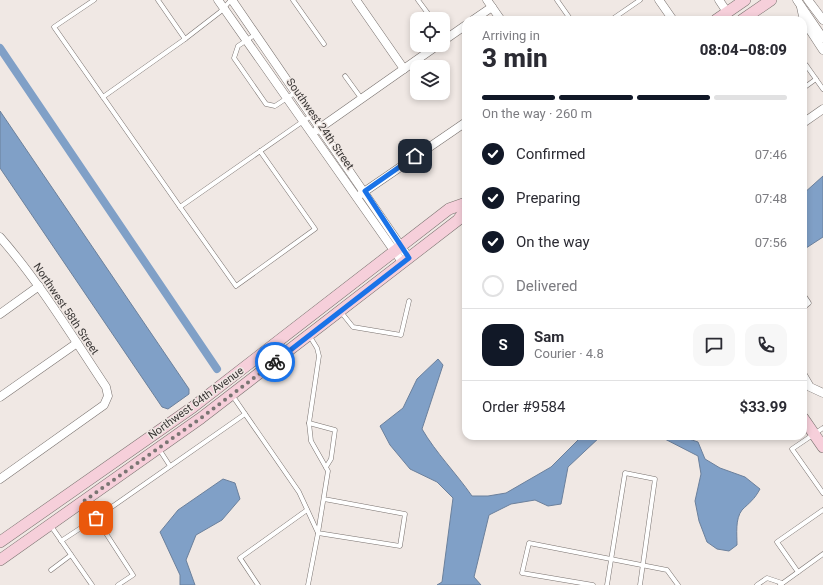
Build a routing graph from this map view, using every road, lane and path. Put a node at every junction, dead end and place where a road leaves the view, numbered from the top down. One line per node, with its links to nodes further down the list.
1 (94, 0): 46 (lane)
2 (158, 0): 34 (lane)
3 (218, 0): 17 (street, Southwest 24th Street)
4 (232, 0): 17 (lane); 31 (street, Southwest 24th Street)
5 (292, 0): 36 (lane)
6 (356, 0): 40 (street)
7 (418, 0): 18 (lane)
8 (557, 0): 22 (lane)
9 (639, 0): 23 (lane)
10 (659, 0): 24 (street)
11 (719, 0): 19 (street)
12 (745, 0): 19 (street)
13 (771, 0): 26 (street)
14 (808, 0): 28 (street)
15 (490, 3): 20 (street); 21 (street)
16 (799, 3): 27 (street); 33 (street)
17 (224, 8): 34 (lane); 35 (street, Southwest 24th Street)
18 (427, 12)
19 (727, 12): 25 (street)
20 (477, 16)
21 (499, 16)
22 (568, 16)
23 (617, 16)
24 (669, 16)
25 (722, 16)
26 (748, 16)
27 (803, 16)
28 (823, 20)
29 (807, 26): 37 (street)
30 (462, 28): 32 (street)
31 (256, 34): 35 (lane); 45 (street, Southwest 24th Street)
32 (450, 35)
33 (823, 38)
34 (185, 39): 46 (lane)
35 (247, 40): 47 (street, Southwest 24th Street); 47 (lane)
36 (324, 44)
37 (823, 50)
38 (428, 52): 40 (street)
39 (807, 66): 42 (lane)
40 (404, 69): 48 (street)
41 (345, 76): 48 (lane)
42 (816, 80): 43 (lane); 44 (lane)
43 (807, 86)
44 (823, 89)
45 (297, 92): 47 (lane); 50 (street, Southwest 24th Street)
46 (103, 97): 60 (lane)
47 (288, 98): 51 (street, Southwest 24th Street)
48 (361, 98): 54 (street)
49 (823, 109): 52 (street)
50 (312, 115): 51 (lane); 54 (street, Southwest 24th Street)
51 (304, 120): 55 (street, Southwest 24th Street); 56 (lane)
52 (807, 120)
53 (462, 125): 57 (street)
54 (320, 127): 55 (street); 57 (street, Southwest 24th Street)
55 (313, 133): 58 (street, Southwest 24th Street)
56 (260, 151): 60 (lane); 60 (lane)
57 (365, 191): 58 (street); 63 (street, Southwest 24th Street)
58 (357, 197): 63 (street, Southwest 24th Street)
59 (462, 204): 63 (street, Northwest 64th Avenue)
60 (180, 207)
61 (462, 214): 64 (street, Northwest 64th Avenue)
62 (0, 237): 65 (street, Northwest 58th Street)
63 (398, 248): 64 (street, Southwest 24th Street); 69 (street, Northwest 64th Avenue)
64 (406, 260): 67 (street, Northwest 64th Avenue)
65 (39, 286): 68 (street); 71 (street, Northwest 58th Street)
66 (409, 301): 67 (lane)
67 (341, 311): 70 (street, Northwest 64th Avenue)
68 (0, 314)
69 (307, 319): 70 (street); 73 (street, Northwest 64th Avenue)
70 (309, 335): 75 (street, Northwest 64th Avenue); 79 (lane)
71 (77, 343): 76 (street); 87 (street, Northwest 58th Street)
72 (807, 382): 74 (street)
73 (224, 384): 75 (street); 88 (street, Northwest 64th Avenue)
74 (823, 393)
75 (232, 395): 77 (lane); 84 (street, Northwest 64th Avenue)
76 (0, 397)
77 (245, 414): 85 (lane); 92 (lane)
78 (807, 421): 80 (street)
79 (309, 423): 86 (lane); 86 (lane)
80 (818, 431): 81 (lane); 83 (street)
81 (807, 439)
82 (805, 440): 89 (lane)
83 (823, 447)
84 (158, 449): 85 (lane); 91 (street, Northwest 64th Avenue)
85 (170, 466): 94 (lane)
86 (326, 467): 90 (lane)
87 (0, 479)
88 (76, 489): 91 (street); 98 (street, Northwest 64th Avenue)
89 (823, 493)
90 (324, 499): 96 (lane); 96 (lane)
91 (84, 501): 94 (lane); 95 (street, Northwest 64th Avenue)
92 (307, 510): 96 (lane); 109 (lane)
93 (823, 510): 105 (lane)
94 (96, 518): 97 (lane); 108 (lane)
95 (50, 525): 97 (lane); 102 (street, Northwest 64th Avenue)
96 (318, 533): 110 (lane)
97 (62, 541): 100 (lane)
98 (0, 542)
99 (823, 554): 105 (lane)
100 (71, 555): 104 (lane); 107 (lane)
101 (610, 559): 103 (lane); 103 (lane); 111 (lane); 112 (lane)
102 (0, 560)
103 (642, 565): 113 (lane); 114 (lane)
104 (51, 570)
105 (798, 572): 106 (lane)
106 (781, 584): 115 (lane)
107 (92, 585)
108 (118, 585)
109 (258, 585)
110 (308, 585)
111 (593, 585)
112 (607, 585)
113 (638, 585)
114 (678, 585)
115 (757, 585)

